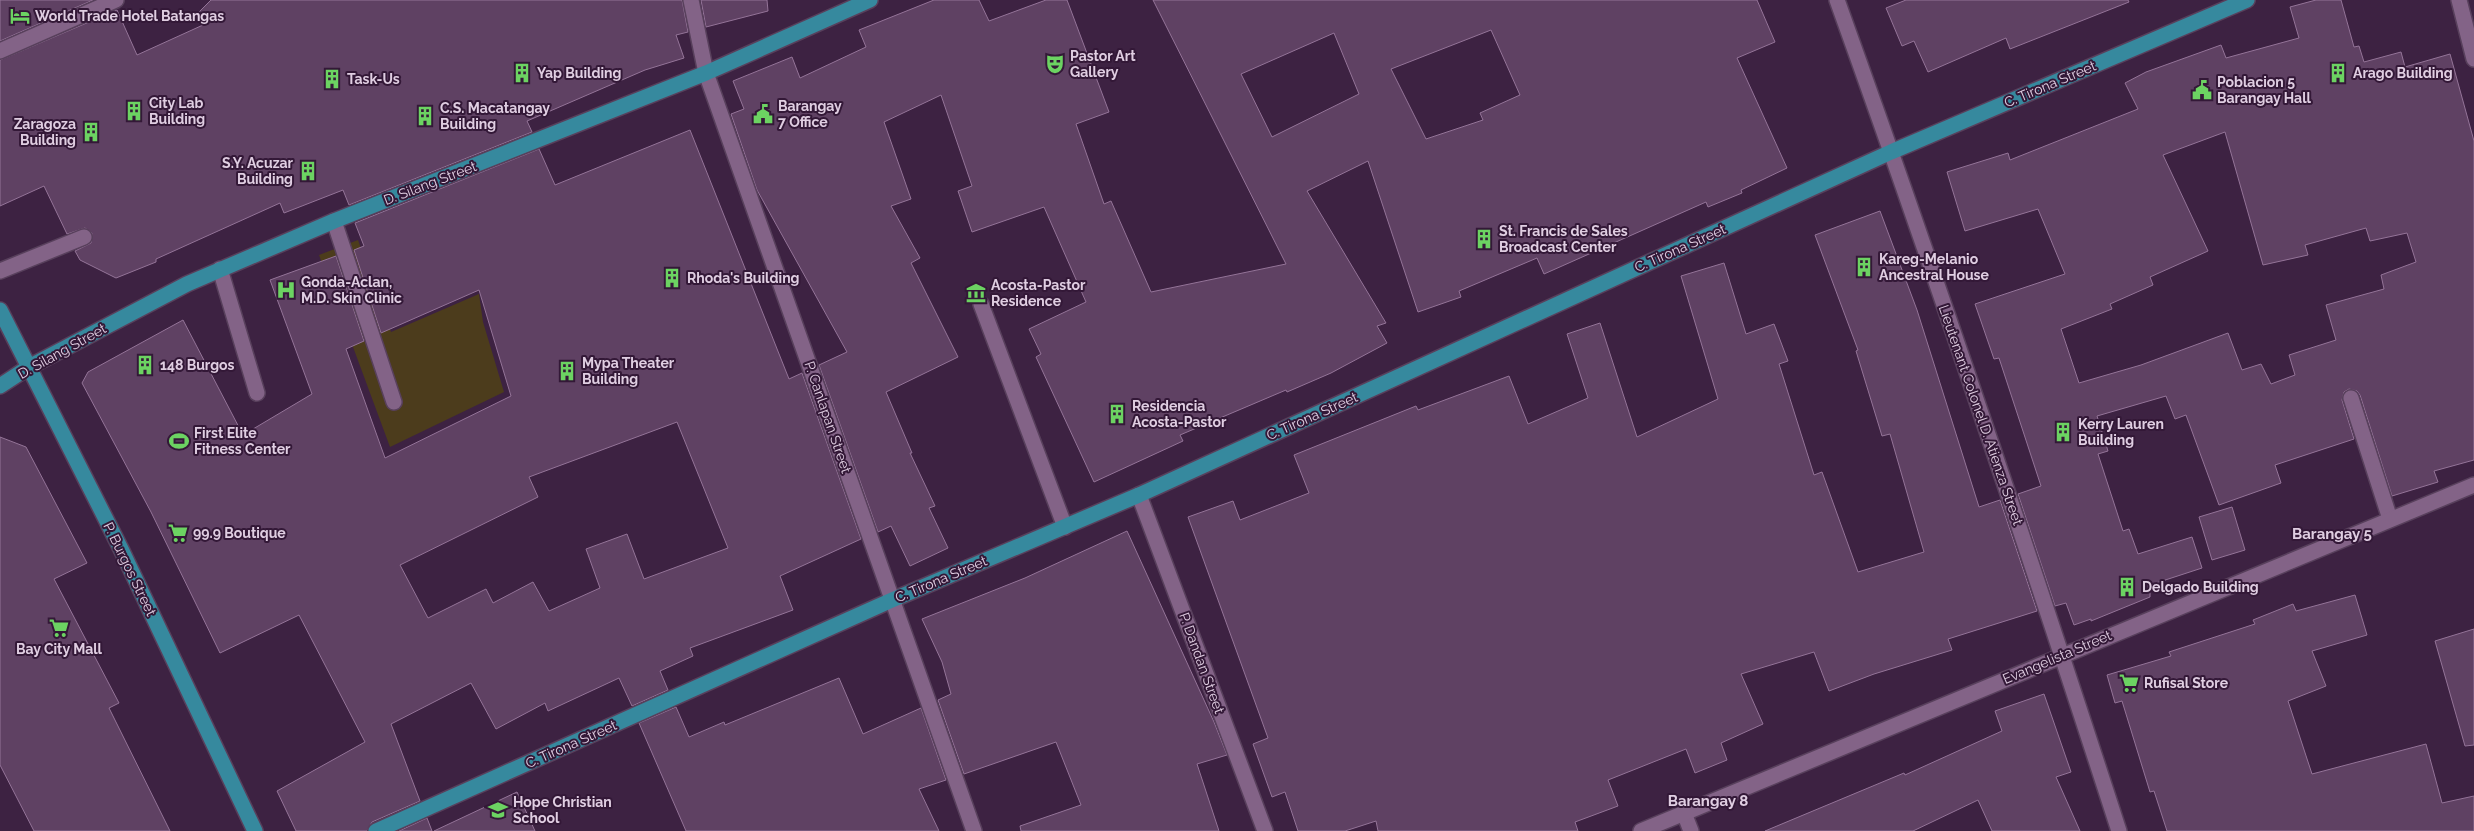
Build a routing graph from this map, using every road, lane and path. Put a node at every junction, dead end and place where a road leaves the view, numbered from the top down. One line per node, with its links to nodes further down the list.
1 (116, 0): 7 (street)
2 (691, 0): 9 (street, P. Canlapan Street)
3 (870, 0): 9 (main road, D. Silang Street)
4 (1837, 0): 10 (street, Lieutenant Colonel D. Atienza Street)
5 (2247, 0): 10 (main road, C. Tirona Street)
6 (2459, 0): 8 (street)
7 (0, 51)
8 (2474, 59)
9 (706, 73): 11 (main road, D. Silang Street); 26 (street, P. Canlapan Street)
10 (1891, 152): 23 (main road, C. Tirona Street); 27 (street, Lieutenant Colonel D. Atienza Street)
11 (334, 220): 13 (main road, D. Silang Street); 21 (street)
12 (84, 237): 14 (street)
13 (220, 269): 17 (main road, D. Silang Street); 19 (street)
14 (0, 271)
15 (981, 304): 25 (street)
16 (0, 310): 17 (main road, P. Burgos Street)
17 (30, 367): 18 (main road, D. Silang Street); 29 (main road, P. Burgos Street)
18 (0, 386)
19 (257, 392)
20 (2350, 398): 24 (street)
21 (394, 402)
22 (2474, 485): 24 (street, Evangelista Street)
23 (1139, 494): 25 (main road, C. Tirona Street); 32 (street, P. Dandan Street)
24 (2390, 520): 27 (street, Evangelista Street)
25 (1065, 527): 26 (main road, C. Tirona Street)
26 (892, 600): 30 (main road, C. Tirona Street); 31 (street, P. Canlapan Street)
27 (2062, 655): 28 (street, Evangelista Street); 35 (street, Lieutenant Colonel D. Atienza Street)
28 (1684, 813): 33 (street, Evangelista Street); 34 (street)
29 (255, 831)
30 (376, 831)
31 (974, 831)
32 (1265, 831)
33 (1641, 831)
34 (1691, 831)
35 (2120, 831)

